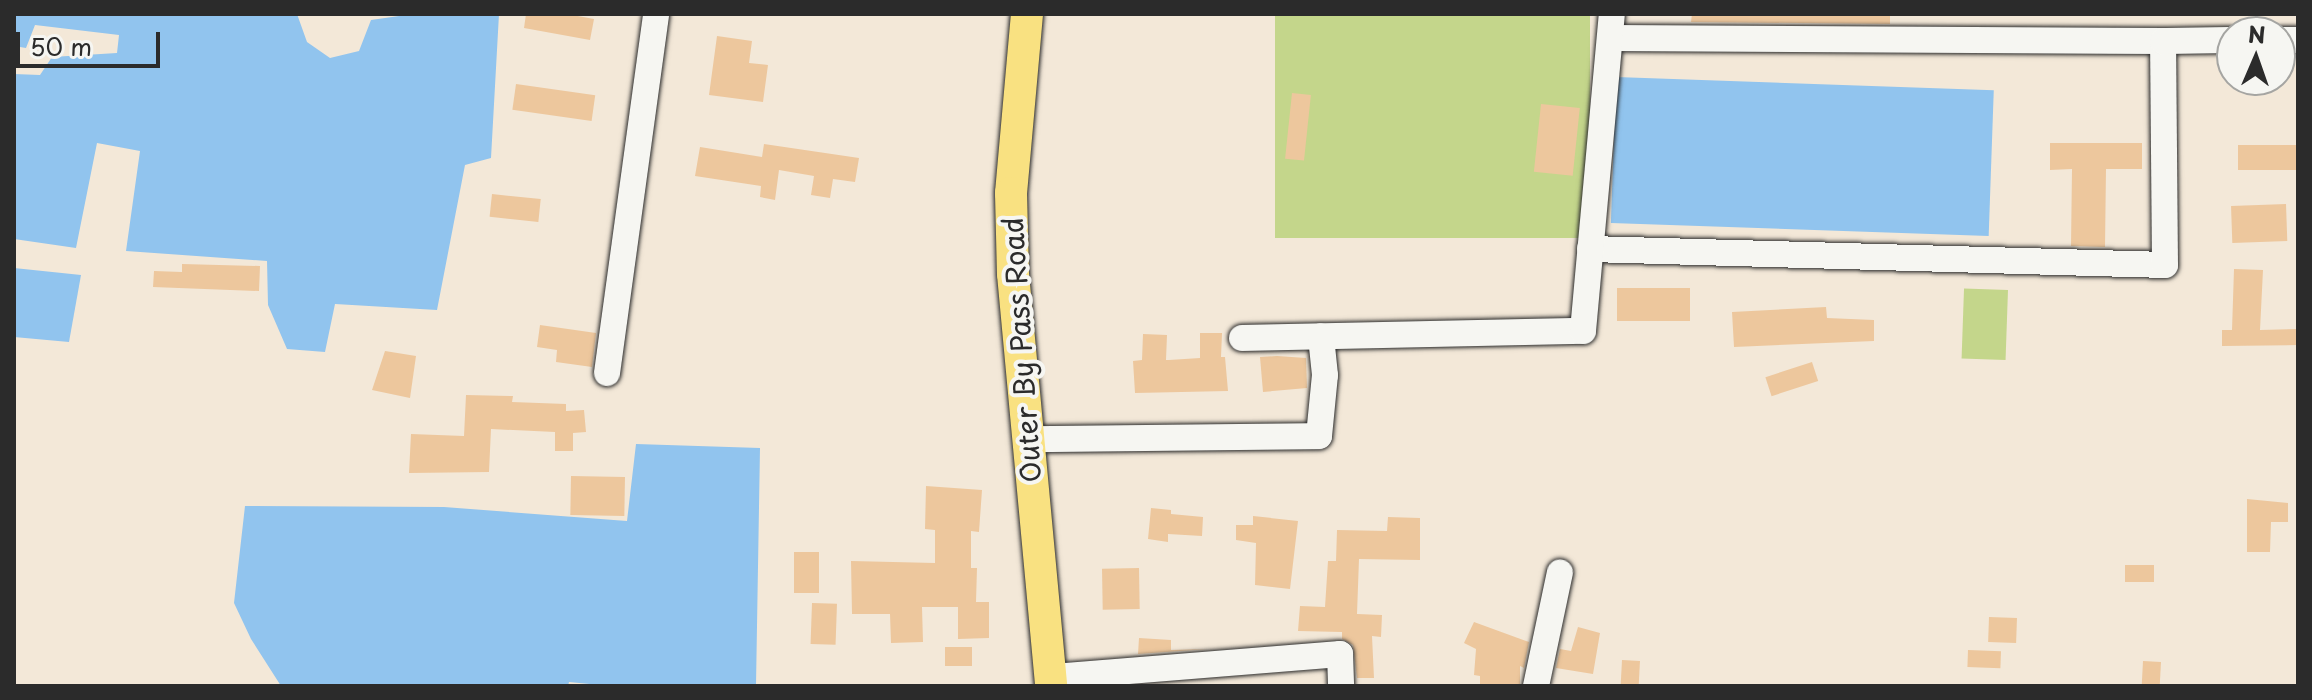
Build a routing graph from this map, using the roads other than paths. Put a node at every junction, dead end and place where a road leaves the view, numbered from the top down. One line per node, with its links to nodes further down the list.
1 (1027, 14): 13 (main road, Outer By Pass Road)
2 (1044, 14): 11 (main road, Outer By Pass Road)
3 (655, 19): 10 (street)
4 (1611, 26): 6 (street); 7 (street)
5 (2216, 40): 6 (street)
6 (2163, 41): 7 (street)
7 (1590, 249): 8 (street)
8 (1321, 336): 9 (street); 11 (street)
9 (1242, 338)
10 (607, 373)
11 (1042, 439): 13 (main road, Outer By Pass Road)
12 (1560, 572): 15 (street)
13 (1061, 683): 14 (street)
14 (1341, 686)
15 (1536, 686)

